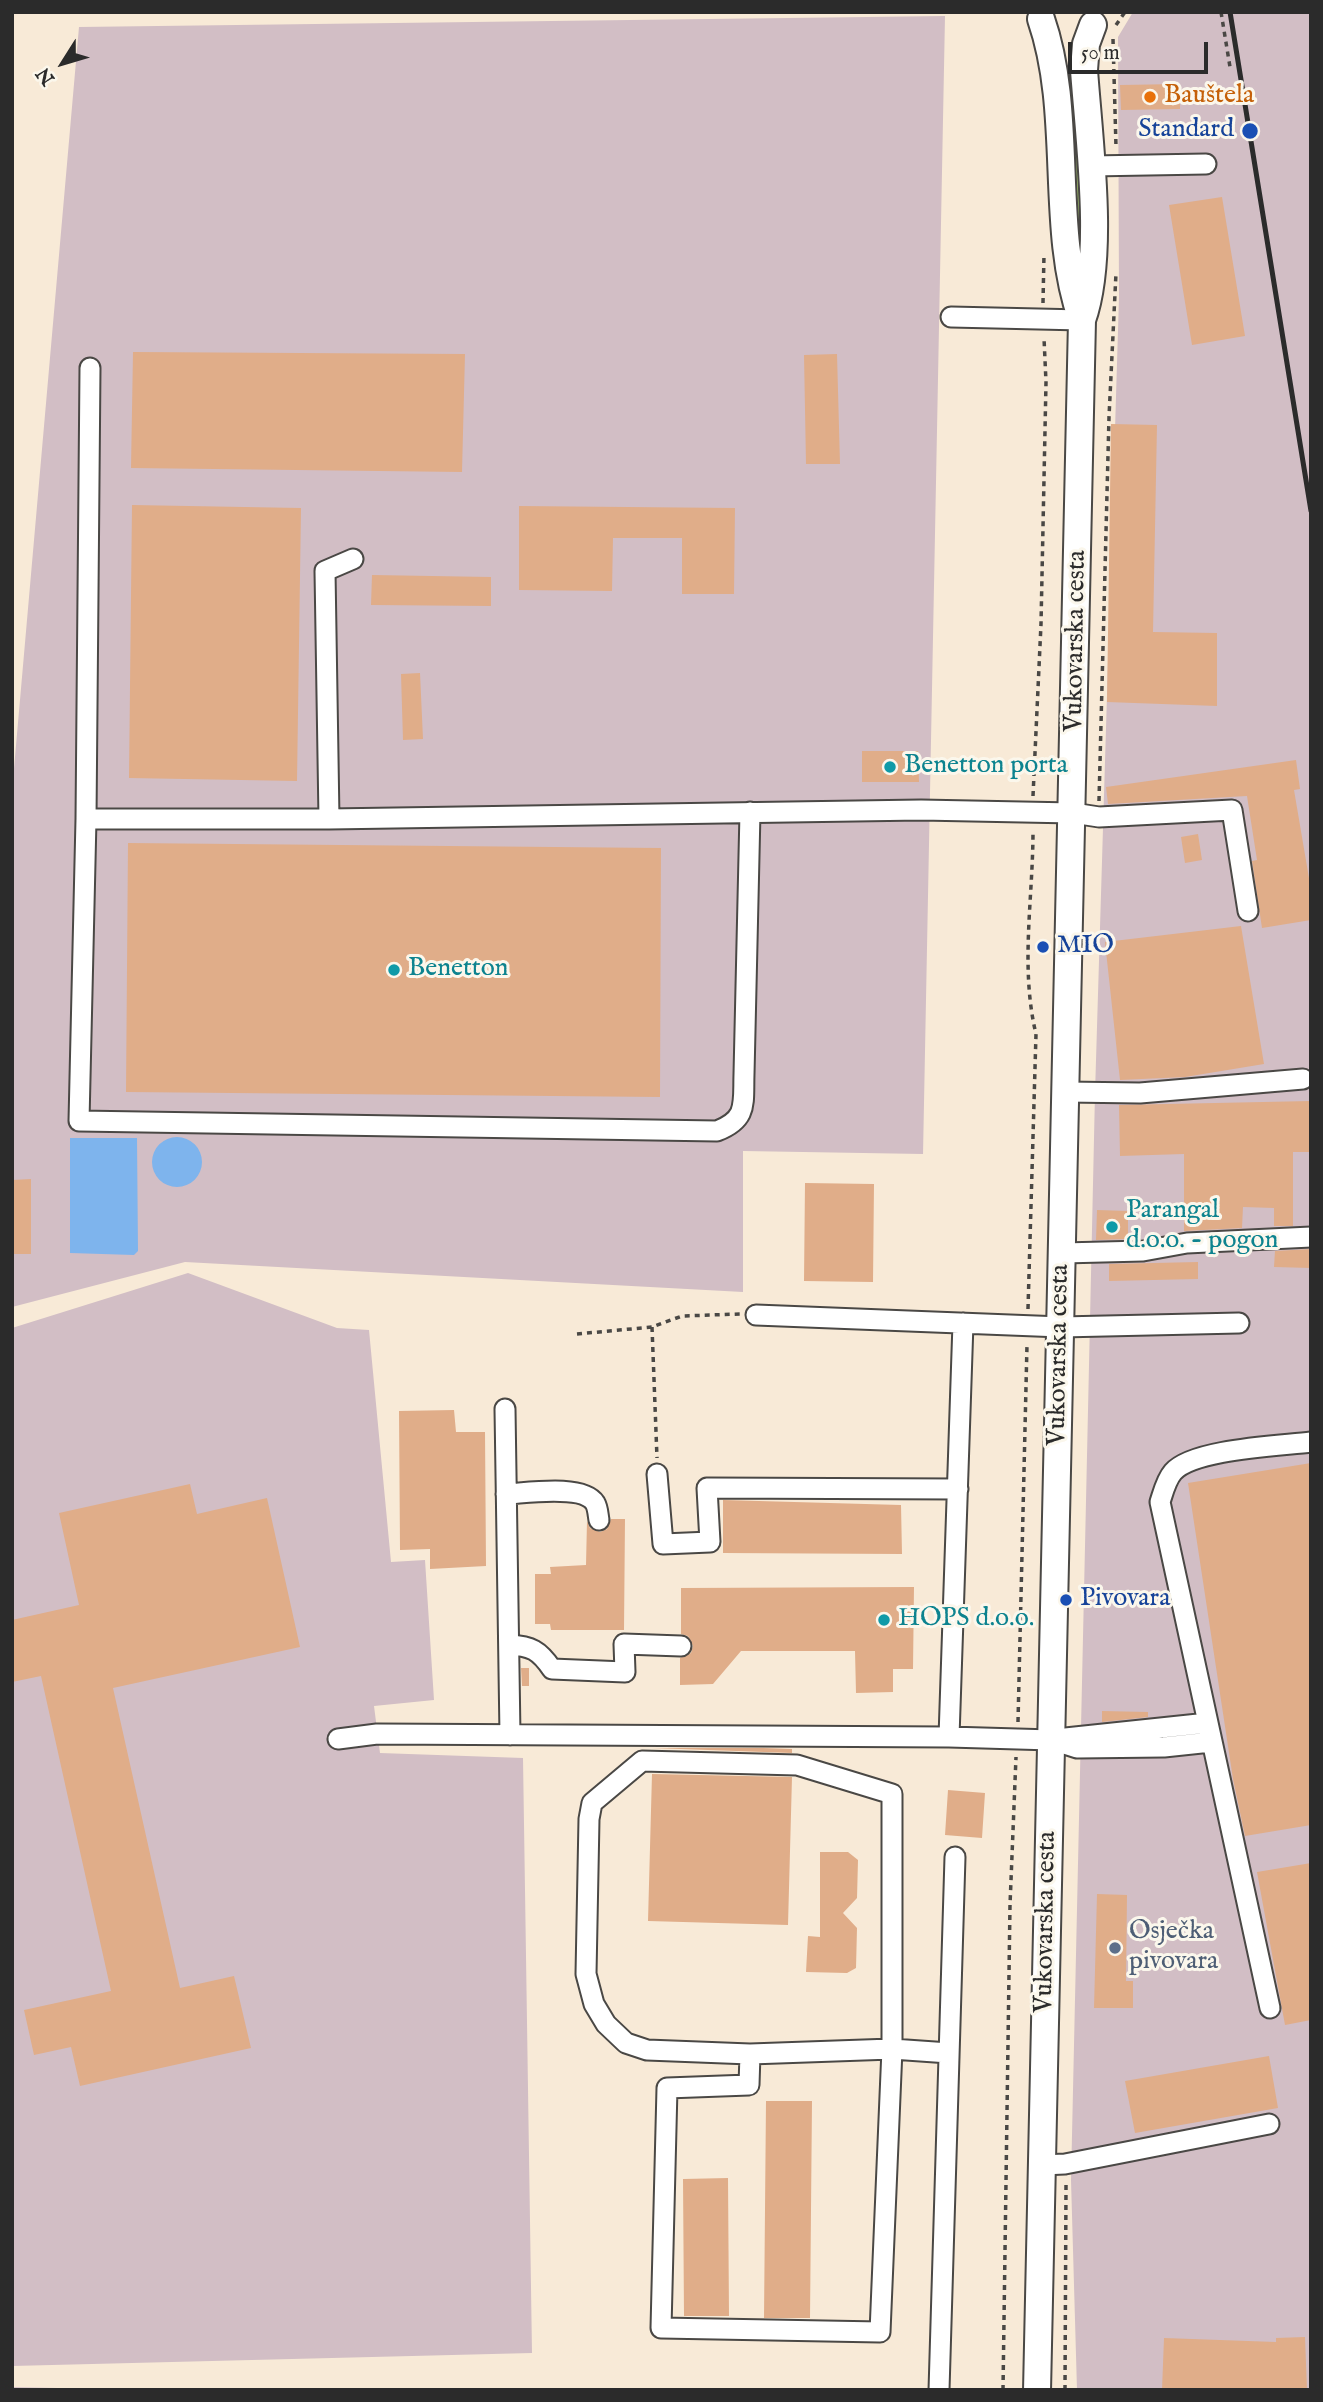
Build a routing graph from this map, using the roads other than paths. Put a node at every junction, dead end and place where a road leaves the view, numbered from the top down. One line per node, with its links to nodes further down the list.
1 (1039, 15): 2 (main road); 6 (main road, Vukovarska cesta)
2 (1098, 19): 4 (main road, Vukovarska cesta)
3 (1206, 164): 4 (lane)
4 (1103, 166): 6 (main road, Vukovarska cesta)
5 (951, 317): 6 (lane)
6 (1082, 320): 10 (main road, Vukovarska cesta)
7 (90, 368): 11 (lane)
8 (353, 559): 12 (lane)
9 (750, 812): 10 (lane); 11 (lane); 12 (lane)
10 (1073, 813): 13 (lane); 15 (main road, Vukovarska cesta)
11 (86, 819): 12 (lane)
12 (329, 819)
13 (1248, 911)
14 (1303, 1079): 15 (lane)
15 (1066, 1092): 17 (main road, Vukovarska cesta)
16 (1311, 1237): 17 (lane)
17 (1063, 1253): 21 (main road, Vukovarska cesta)
18 (756, 1315): 19 (lane)
19 (963, 1323): 21 (lane); 25 (lane)
20 (1240, 1324): 21 (lane)
21 (1061, 1327): 34 (main road, Vukovarska cesta)
22 (505, 1409): 26 (lane)
23 (1311, 1442): 30 (lane)
24 (657, 1474): 25 (lane)
25 (958, 1489): 32 (lane)
26 (506, 1494): 27 (lane); 28 (lane)
27 (599, 1520)
28 (509, 1645): 29 (lane); 31 (lane)
29 (681, 1646)
30 (1210, 1732): 34 (lane); 36 (lane)
31 (510, 1735): 32 (lane); 33 (lane)
32 (949, 1737): 34 (lane)
33 (338, 1739)
34 (1052, 1740): 41 (main road, Vukovarska cesta)
35 (955, 1857): 38 (lane)
36 (1270, 2008)
37 (892, 2049): 38 (lane); 39 (lane); 39 (lane); 39 (lane)
38 (949, 2053): 42 (lane)
39 (750, 2054)
40 (1269, 2124): 41 (lane)
41 (1054, 2164): 43 (main road, Vukovarska cesta)
42 (939, 2390)
43 (1037, 2390)

